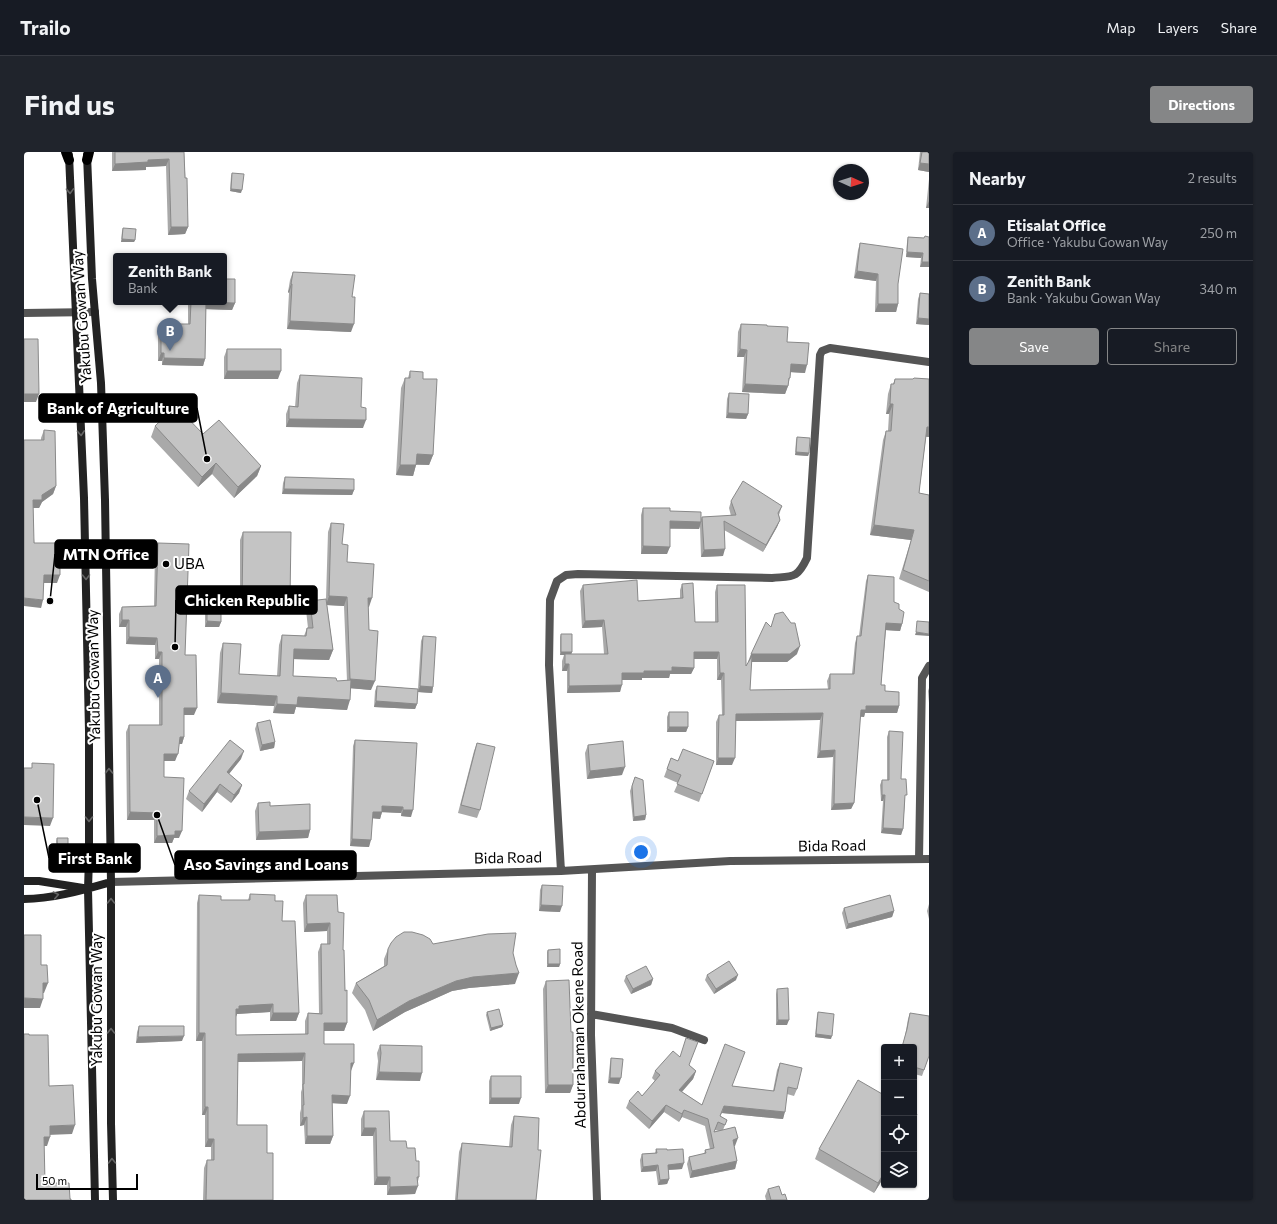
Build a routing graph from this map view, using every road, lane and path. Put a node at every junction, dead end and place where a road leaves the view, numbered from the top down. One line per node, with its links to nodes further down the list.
1 (68, 155): 3 (street, Yakubu Gowan Way, one-way to 3)
2 (88, 155): 4 (street, Yakubu Gowan Way)
3 (76, 312): 4 (street); 5 (street); 14 (street, Yakubu Gowan Way, one-way to 14)
4 (95, 312): 13 (street, Yakubu Gowan Way, one-way to 4)
5 (24, 313)
6 (929, 362): 11 (street)
7 (929, 666): 8 (street)
8 (919, 859): 9 (street, Bida Road); 10 (street, Bida Road)
9 (929, 859)
10 (592, 870): 11 (street, Bida Road); 16 (street, Abdurrahaman Okene Road)
11 (561, 871): 13 (street, Bida Road)
12 (24, 881): 14 (street, Bida Road)
13 (111, 882): 14 (street, Bida Road); 19 (street, Yakubu Gowan Way, one-way to 13)
14 (88, 889): 15 (street, Bida Road, one-way to 14); 18 (street, Yakubu Gowan Way)
15 (24, 899)
16 (591, 1014): 17 (street); 20 (street, Abdurrahaman Okene Road)
17 (704, 1040)
18 (95, 1200)
19 (113, 1200)
20 (597, 1200)

